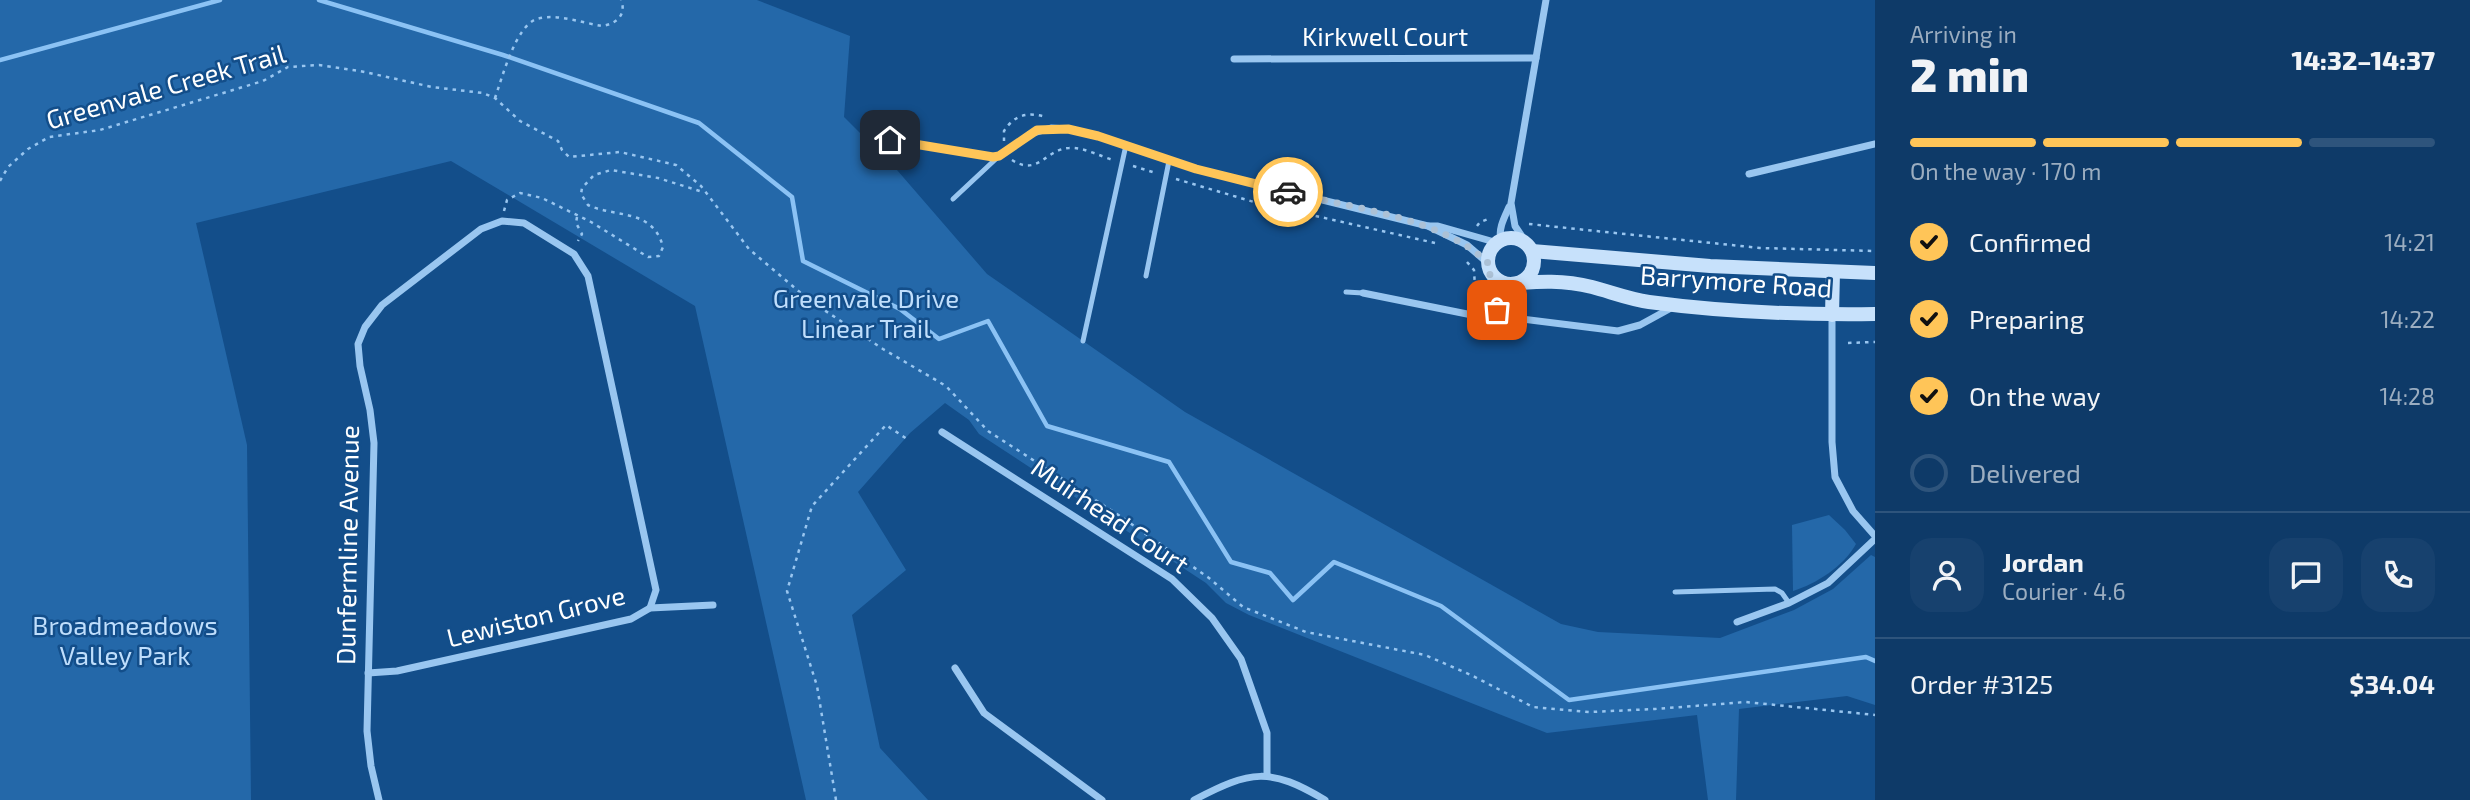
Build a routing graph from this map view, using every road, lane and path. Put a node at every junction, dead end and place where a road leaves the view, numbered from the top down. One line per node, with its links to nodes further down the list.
1 (621, 0): 5 (path)
2 (1546, 0): 3 (street)
3 (1536, 58): 4 (street, Kirkwell Court); 19 (street)
4 (1234, 59)
5 (495, 98): 16 (path, Greenvale Creek Trail); 17 (path, Greenvale Creek Trail)
6 (1030, 134): 9 (street); 10 (lane)
7 (890, 140): 11 (lane)
8 (1875, 144): 14 (street)
9 (1126, 145): 12 (street); 13 (lane)
10 (1006, 151): 11 (lane); 13 (path)
11 (999, 156): 18 (lane)
12 (1169, 161): 15 (lane); 25 (street)
13 (1122, 162): 15 (path); 44 (lane)
14 (1749, 174)
15 (1166, 176): 28 (path); 35 (lane)
16 (0, 181)
17 (705, 192): 20 (path); 57 (path, Greenvale Creek Trail)
18 (953, 199)
19 (1511, 204): 22 (street); 24 (street)
20 (577, 217): 23 (path); 26 (path)
21 (1487, 218): 22 (path)
22 (1503, 220): 27 (street)
23 (502, 221): 53 (street); 56 (street, Dunfermline Avenue)
24 (1514, 222): 29 (street); 30 (path)
25 (1428, 226): 27 (street); 33 (street)
26 (578, 241)
27 (1499, 242): 29 (street); 33 (street)
28 (1445, 246)
29 (1531, 249): 32 (street, Barrymore Road); 36 (street)
30 (1875, 251)
31 (1460, 256): 41 (path)
32 (1833, 272): 34 (street, Barrymore Road); 43 (street)
33 (1490, 273): 36 (street); 40 (street)
34 (1875, 273)
35 (1146, 276)
36 (1511, 284): 39 (street, Barrymore Road)
37 (1346, 292): 38 (lane)
38 (1363, 293): 40 (street)
39 (1674, 305): 40 (street); 43 (street, Barrymore Road)
40 (1497, 310)
41 (1480, 311)
42 (1875, 314): 43 (street, Barrymore Road)
43 (1832, 315): 49 (street)
44 (1083, 341)
45 (1848, 342): 46 (path)
46 (1875, 342)
47 (942, 432): 58 (street, Muirhead Court)
48 (906, 439): 60 (path)
49 (1875, 538): 51 (street)
50 (1675, 592): 51 (lane)
51 (1789, 603): 54 (street)
52 (713, 604): 53 (street, Lewiston Grove)
53 (650, 608): 56 (street, Lewiston Grove)
54 (1737, 622)
55 (955, 668): 61 (street)
56 (368, 673): 59 (street, Dunfermline Avenue)
57 (1875, 715)
58 (1267, 774): 62 (street); 63 (street)
59 (379, 800)
60 (836, 800)
61 (1102, 800)
62 (1194, 800)
63 (1325, 800)

